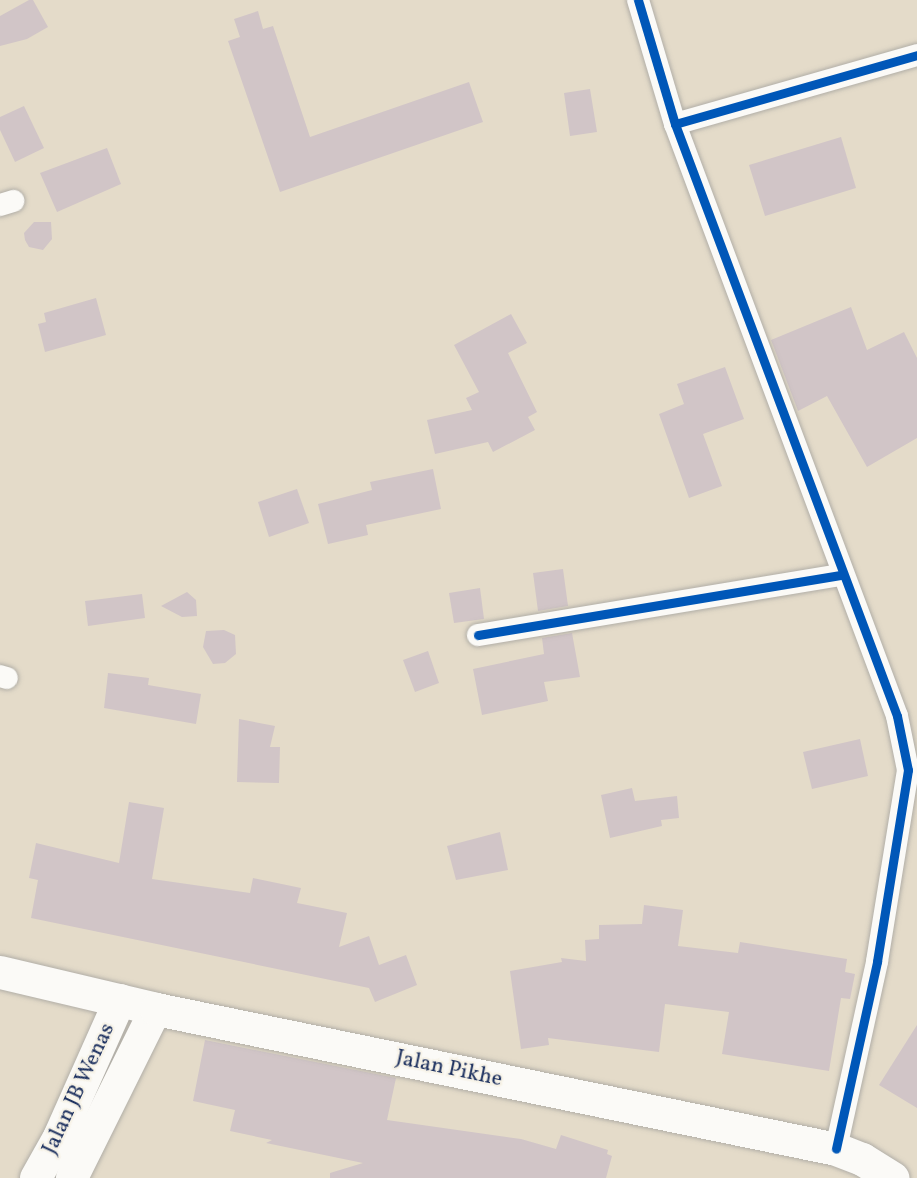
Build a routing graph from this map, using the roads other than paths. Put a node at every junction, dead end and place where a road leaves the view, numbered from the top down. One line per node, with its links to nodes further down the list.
1 (638, 0): 3 (street)
2 (917, 55): 3 (street)
3 (675, 124): 4 (street)
4 (842, 575): 5 (street); 9 (street)
5 (478, 635)
6 (0, 972): 7 (highway, Jalan Pikhe)
7 (120, 1000): 8 (highway, Jalan Pikhe); 10 (main road, Jalan JB Wenas)
8 (156, 1009): 9 (highway, Jalan Pikhe); 11 (main road, Jalan JB Wenas)
9 (852, 1162): 12 (highway, Jalan Pikhe)
10 (36, 1178)
11 (72, 1178)
12 (893, 1178)

